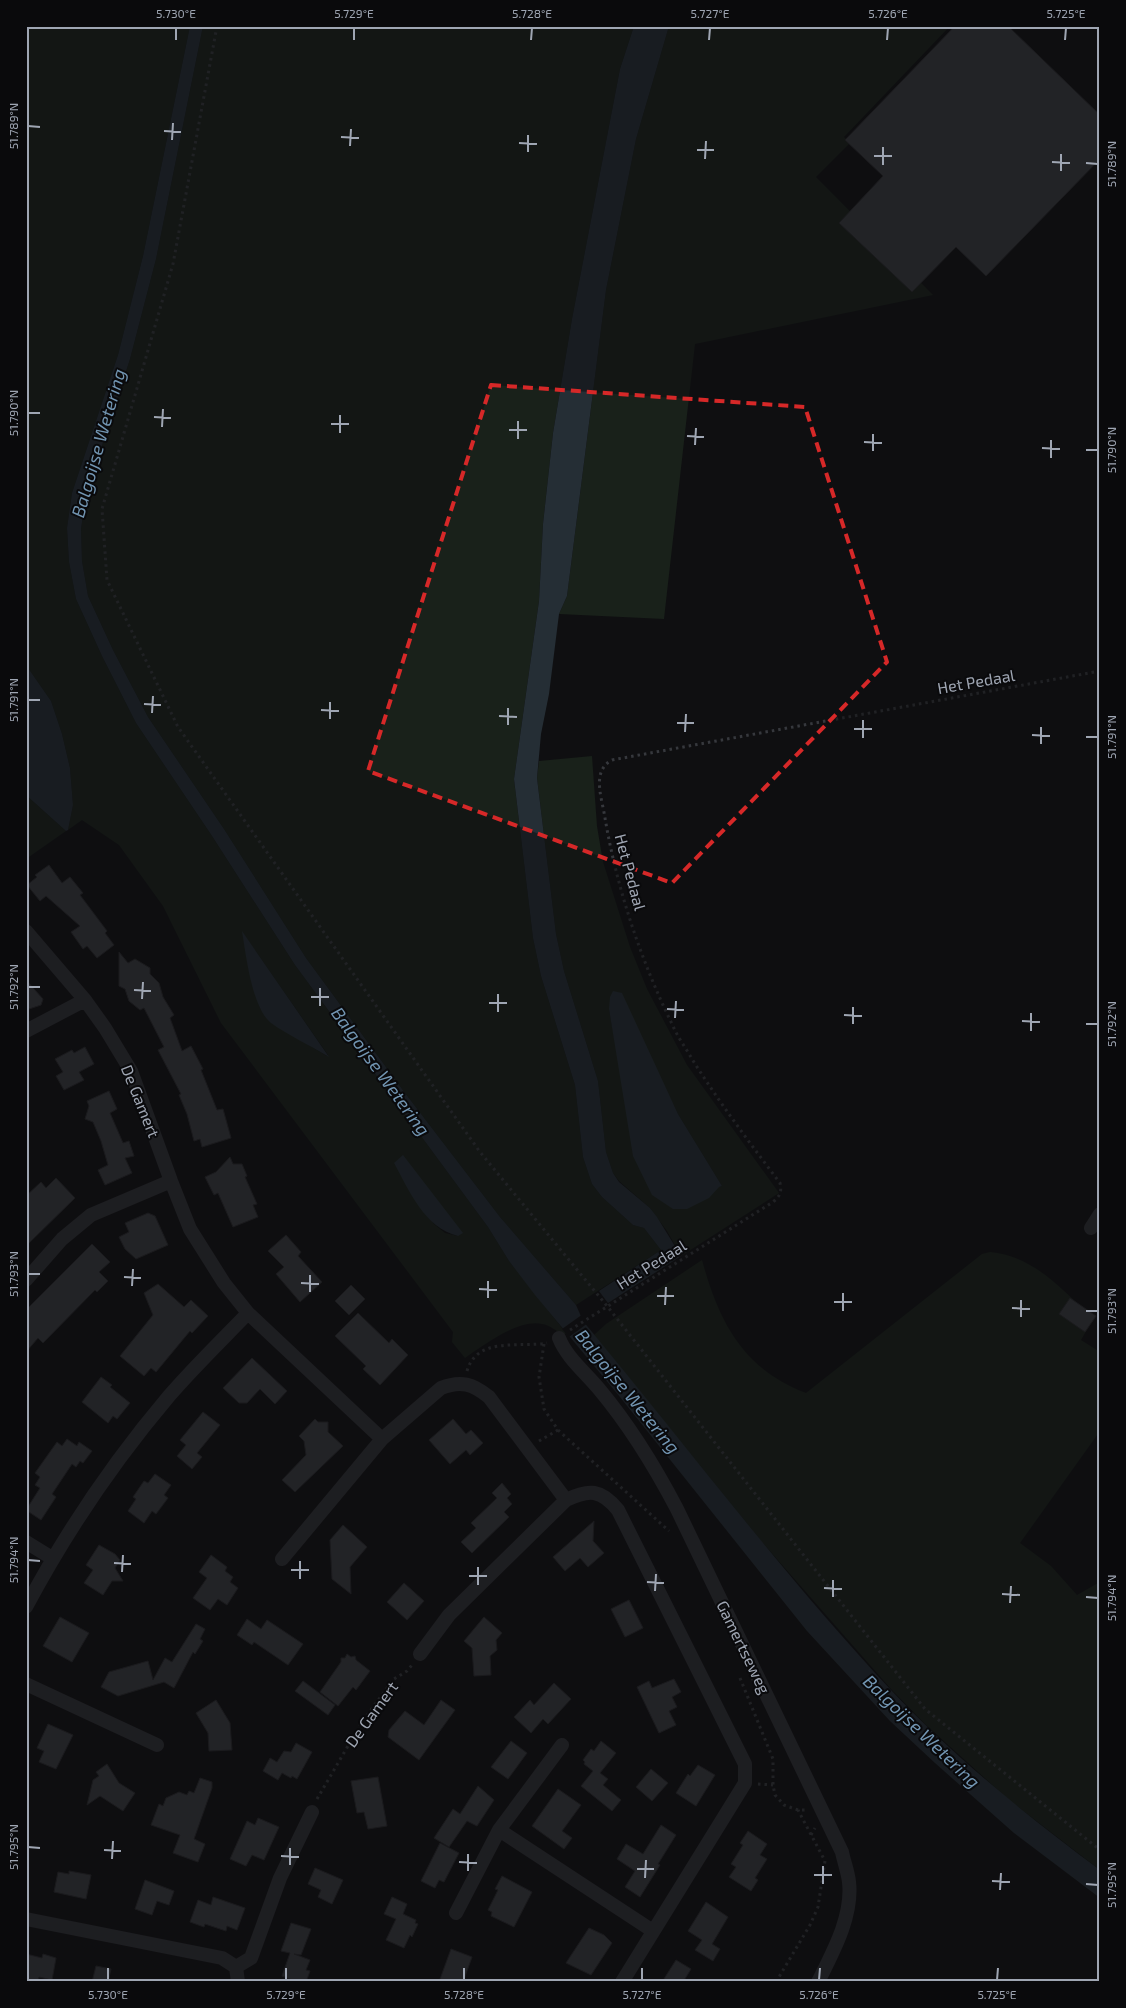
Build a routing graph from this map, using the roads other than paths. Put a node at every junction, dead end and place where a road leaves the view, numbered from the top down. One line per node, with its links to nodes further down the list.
1 (26, 931): 2 (street, De Gamert)
2 (85, 1000): 3 (street); 4 (street, De Gamert)
3 (26, 1031)
4 (171, 1181): 7 (street); 8 (street, De Gamert)
5 (1100, 1214): 6 (street)
6 (1091, 1228)
7 (26, 1280)
8 (248, 1312): 10 (street, De Gamert); 13 (street)
9 (562, 1335): 28 (street, Gamertseweg)
10 (382, 1439): 11 (street); 14 (street)
11 (566, 1500): 16 (street); 24 (street)
12 (26, 1542): 13 (street)
13 (52, 1558): 15 (street)
14 (282, 1559)
15 (26, 1607)
16 (420, 1654)
17 (26, 1684): 18 (street)
18 (158, 1744)
19 (562, 1745): 21 (street)
20 (312, 1812): 25 (street)
21 (498, 1830): 22 (street); 24 (street)
22 (456, 1913)
23 (26, 1919): 25 (street)
24 (653, 1931): 27 (street)
25 (236, 1967): 26 (street)
26 (238, 1982)
27 (622, 1982)
28 (818, 1982)

